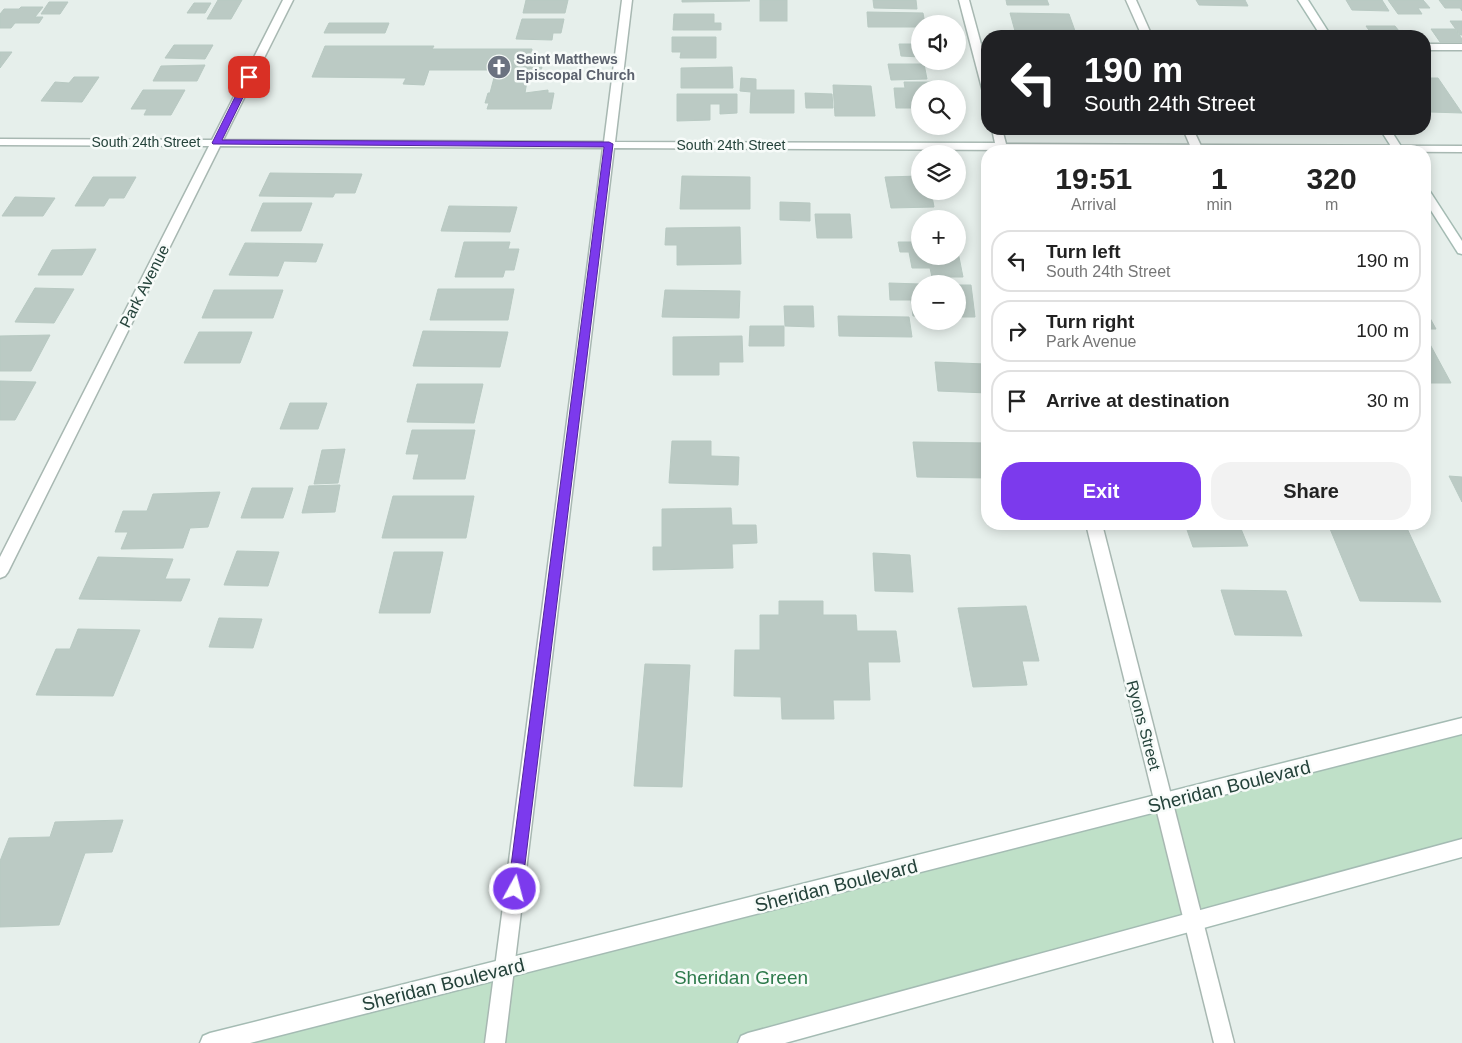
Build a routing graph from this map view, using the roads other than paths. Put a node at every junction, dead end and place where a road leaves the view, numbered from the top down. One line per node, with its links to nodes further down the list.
1 (288, 0): 12 (street, Park Avenue)
2 (627, 0): 13 (street)
3 (964, 0): 10 (street)
4 (1131, 0): 6 (street)
5 (1303, 0): 7 (street)
6 (1144, 30)
7 (1322, 30)
8 (1431, 47): 9 (street)
9 (1462, 48)
10 (981, 65)
11 (0, 142): 12 (street, South 24th Street)
12 (216, 143): 13 (street, South 24th Street); 20 (street, Park Avenue)
13 (609, 144): 14 (street, South 24th Street); 25 (street)
14 (981, 149)
15 (1431, 149): 16 (street, South 24th Street)
16 (1462, 149)
17 (1431, 201): 18 (street)
18 (1462, 250)
19 (1095, 530): 22 (street, Ryons Street)
20 (0, 572)
21 (1462, 726): 22 (street, Sheridan Boulevard)
22 (1163, 802): 24 (street, Ryons Street); 25 (street, Sheridan Boulevard)
23 (1462, 848): 24 (street)
24 (1193, 922): 28 (street); 29 (street, Ryons Street)
25 (504, 968): 26 (street, Sheridan Boulevard); 27 (street)
26 (210, 1043)
27 (495, 1043)
28 (748, 1043)
29 (1224, 1043)

